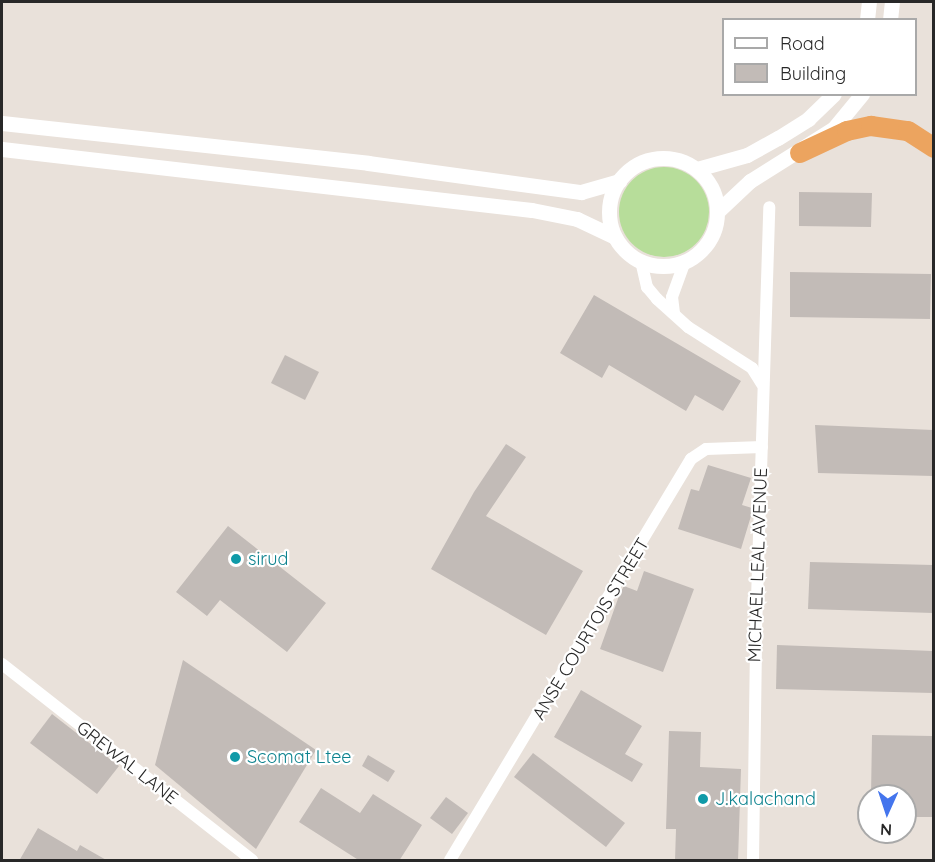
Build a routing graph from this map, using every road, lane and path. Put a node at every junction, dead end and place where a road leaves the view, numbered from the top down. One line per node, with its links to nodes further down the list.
1 (869, 2): 3 (street)
2 (892, 2): 4 (street)
3 (867, 18)
4 (890, 18)
5 (832, 96): 11 (street)
6 (860, 96): 10 (street)
7 (2, 123): 12 (street)
8 (933, 148): 10 (highway)
9 (2, 149): 15 (street)
10 (800, 153): 14 (street)
11 (697, 170): 12 (street); 14 (street)
12 (619, 181): 15 (street)
13 (769, 207): 19 (street, MICHAEL LEAL AVENUE)
14 (718, 211): 17 (street)
15 (615, 237): 16 (street)
16 (641, 261): 17 (street); 18 (street)
17 (684, 261): 18 (street)
18 (674, 313): 19 (street)
19 (762, 385): 20 (street, MICHAEL LEAL AVENUE)
20 (762, 447): 23 (street, ANSE COURTOIS STREET); 24 (street, MICHAEL LEAL AVENUE)
21 (2, 664): 22 (street, GREWAL LANE)
22 (252, 861)
23 (450, 861)
24 (753, 861)

